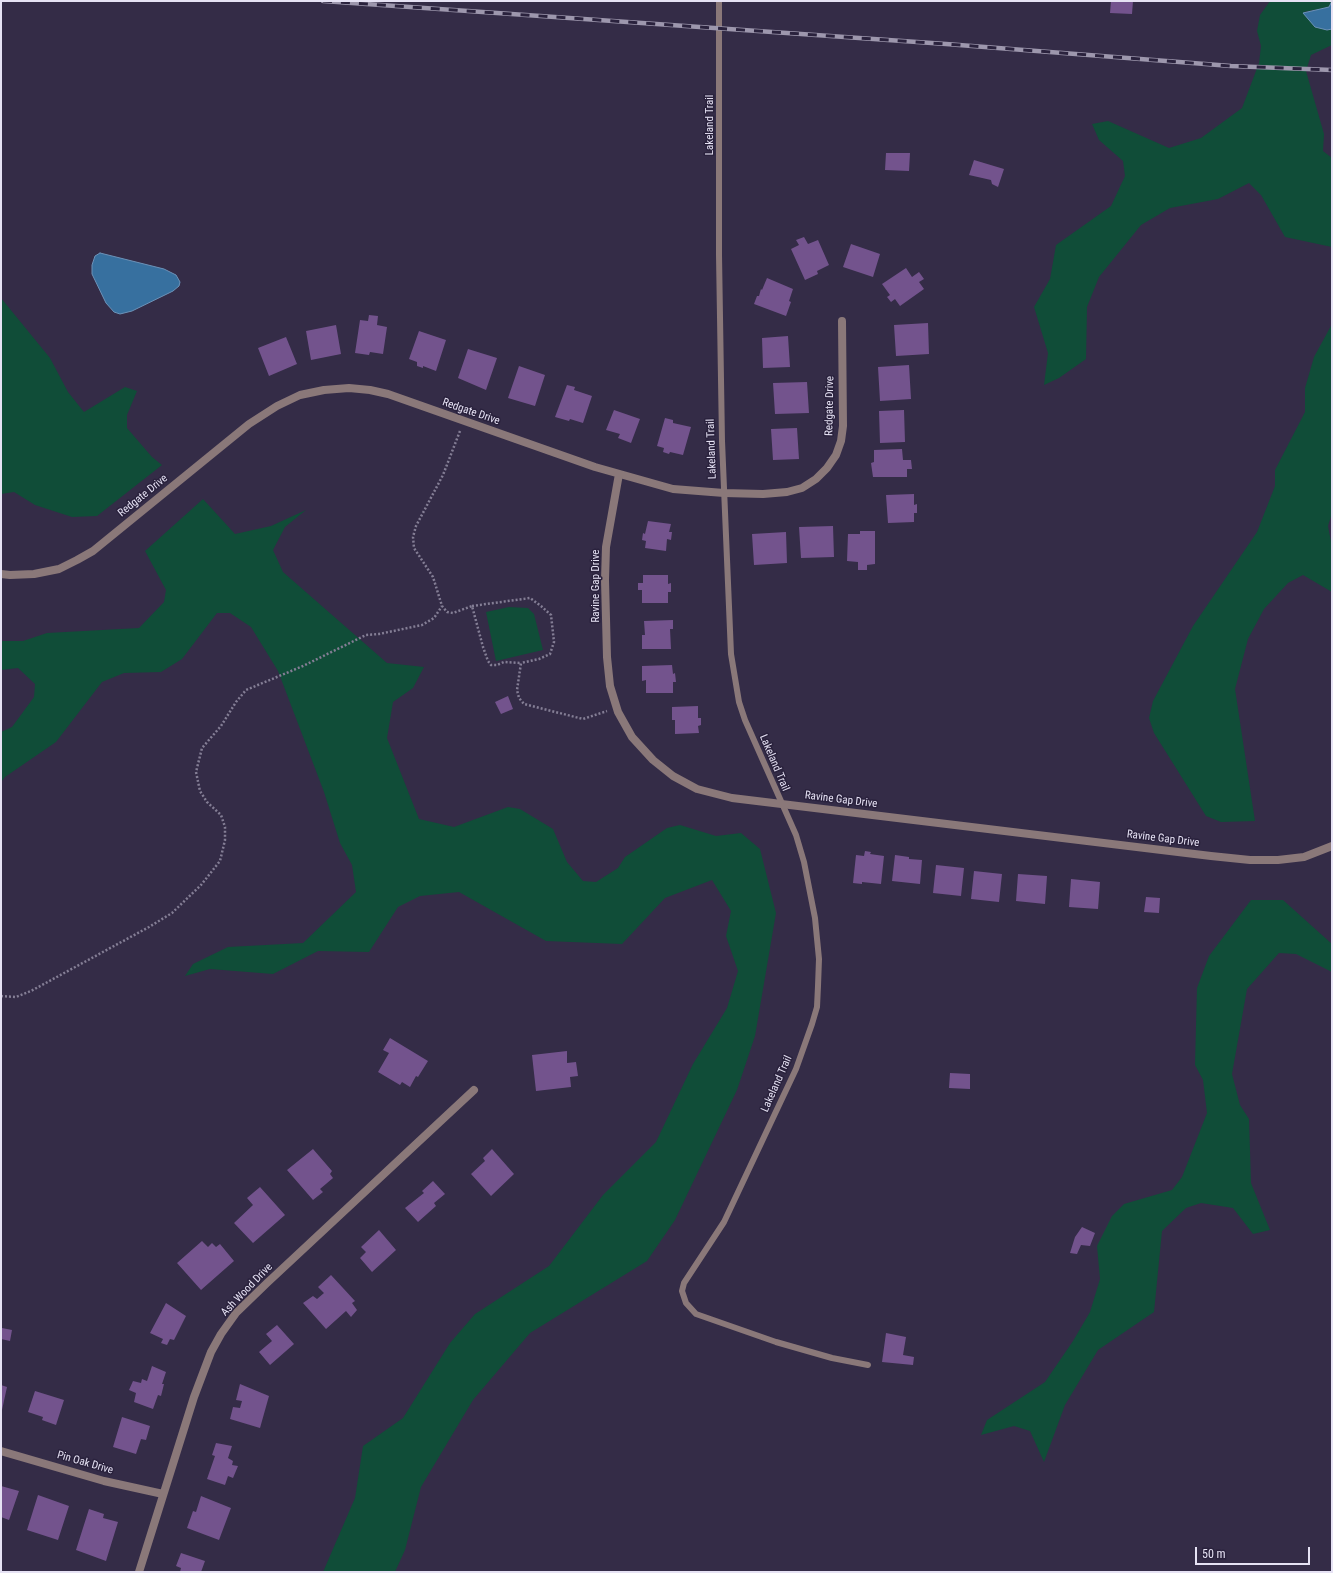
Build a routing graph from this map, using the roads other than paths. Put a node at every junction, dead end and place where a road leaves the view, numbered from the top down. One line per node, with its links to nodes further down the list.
1 (719, 1): 4 (lane, Lakeland Trail)
2 (842, 321): 4 (street, Redgate Drive)
3 (619, 474): 4 (street, Redgate Drive); 5 (street, Redgate Drive); 6 (street, Ravine Gap Drive)
4 (724, 493): 6 (lane, Lakeland Trail)
5 (1, 574)
6 (781, 804): 7 (street, Ravine Gap Drive); 9 (lane, Lakeland Trail)
7 (1332, 846)
8 (474, 1090): 11 (street, Ash Wood Drive)
9 (868, 1365)
10 (1, 1451): 11 (street, Pin Oak Drive)
11 (162, 1494): 12 (street, Ash Wood Drive)
12 (139, 1572)

